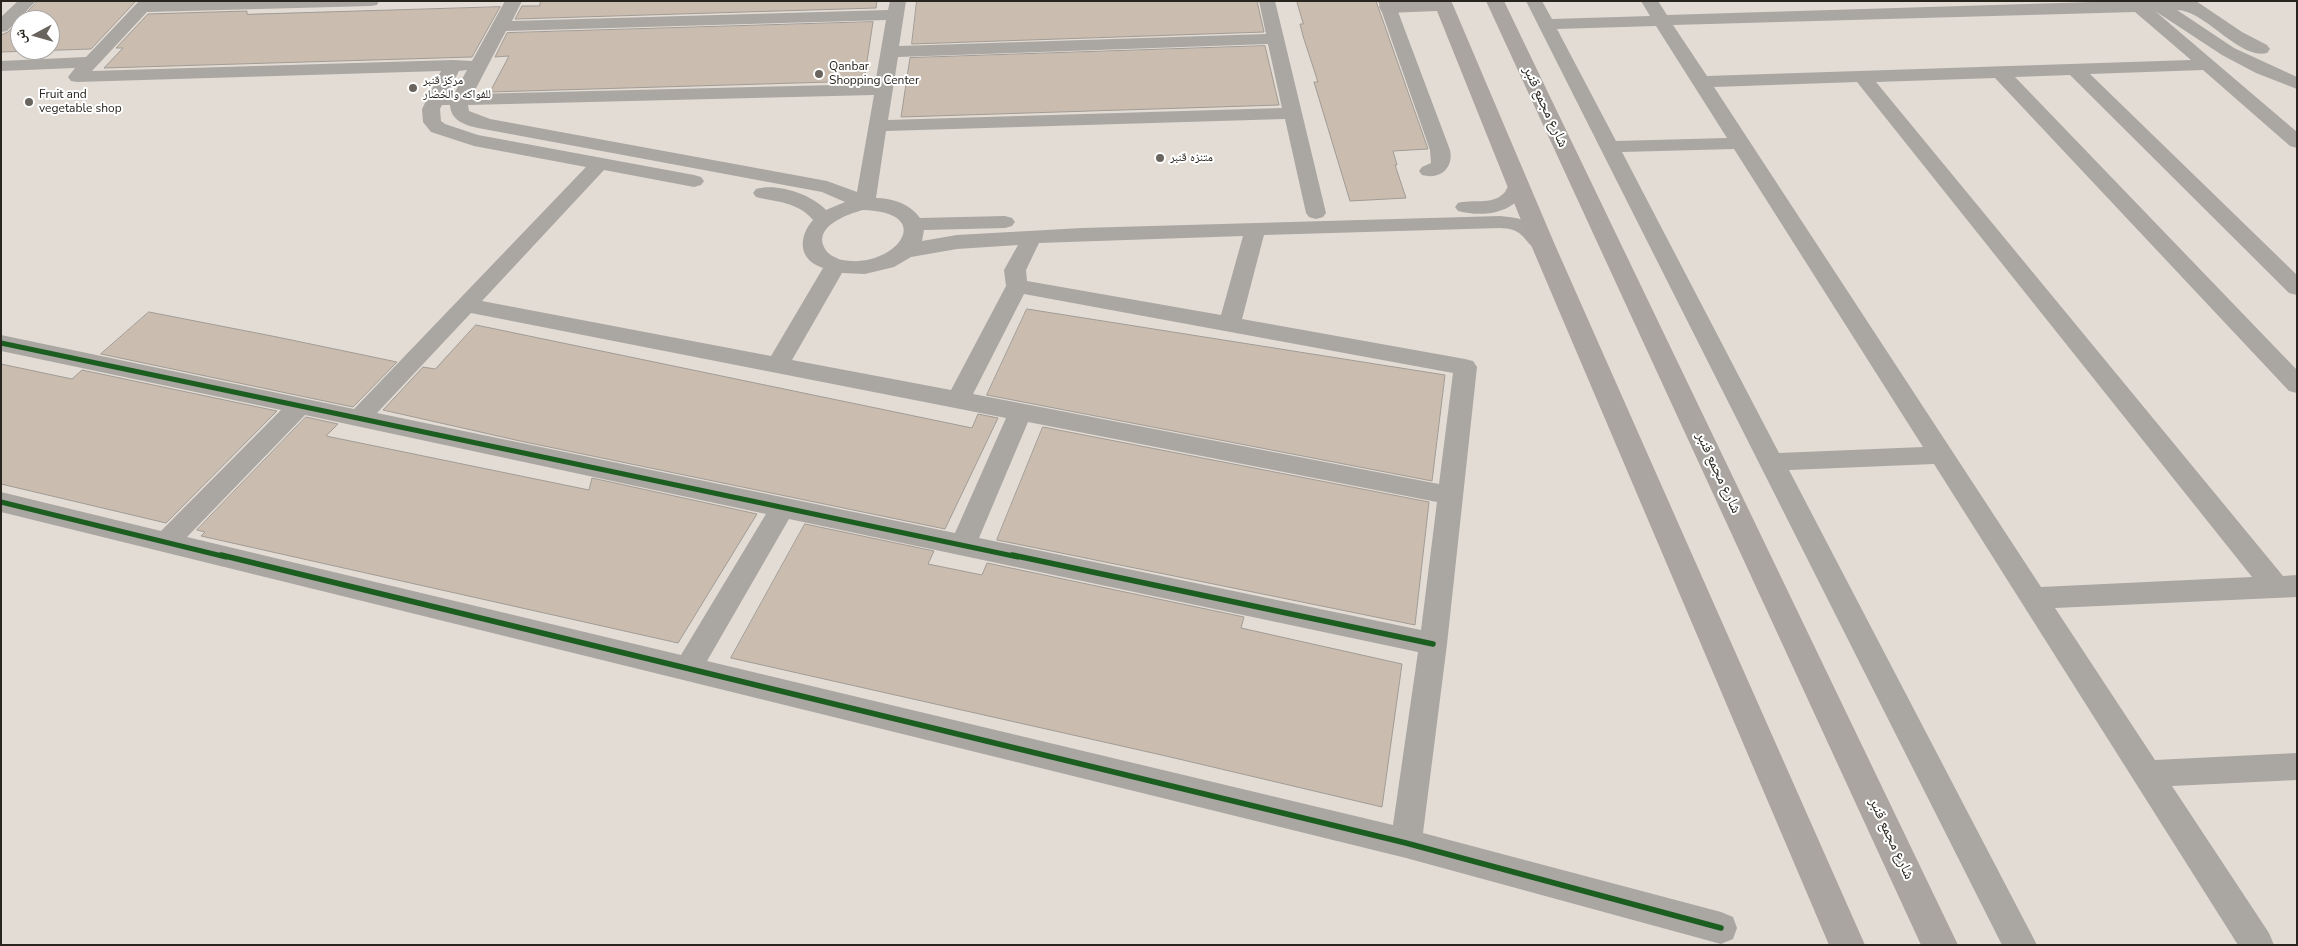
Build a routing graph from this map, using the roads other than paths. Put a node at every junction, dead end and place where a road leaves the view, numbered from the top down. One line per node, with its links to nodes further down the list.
1 (28, 1): 16 (street)
2 (371, 1): 10 (street)
3 (514, 1): 15 (street)
4 (1267, 1): 17 (street)
5 (1495, 1): 80 (main road, شارع مجمع قنبر)
6 (1534, 1): 14 (street)
7 (1443, 3): 11 (main road); 42 (main road)
8 (2147, 3): 9 (street); 13 (street); 22 (street); 29 (street)
9 (2187, 3): 24 (street)
10 (145, 4): 19 (street)
11 (1387, 4): 41 (street)
12 (897, 8): 15 (street); 18 (street)
13 (1656, 11): 14 (street); 28 (street)
14 (1546, 24): 39 (street)
15 (501, 26): 21 (street)
16 (1, 27)
17 (1275, 39): 18 (street); 33 (street)
18 (890, 52): 30 (street)
19 (91, 62): 20 (street); 23 (street)
20 (453, 65): 21 (street); 32 (street)
21 (480, 65): 31 (street)
22 (2207, 65): 25 (street); 37 (street)
23 (1, 66)
24 (2297, 66)
25 (2074, 69): 26 (street); 54 (street)
26 (2000, 72): 27 (street); 59 (street)
27 (1862, 76): 28 (street); 71 (street)
28 (1701, 82): 38 (street)
29 (2297, 84)
30 (884, 89): 31 (street); 35 (street)
31 (460, 100): 32 (street); 34 (street)
32 (434, 101): 36 (street)
33 (1292, 113): 35 (street); 44 (street)
34 (490, 125): 36 (street); 43 (street)
35 (878, 126): 43 (street)
36 (474, 140): 40 (street)
37 (2297, 142)
38 (1740, 143): 39 (street); 64 (street)
39 (1609, 147): 65 (street)
40 (600, 163): 45 (street); 55 (street)
41 (1429, 171)
42 (1518, 184): 44 (street); 50 (main road)
43 (863, 204): 45 (street); 46 (street)
44 (1316, 213): 47 (street)
45 (823, 218): 52 (street)
46 (914, 224): 47 (street); 51 (street)
47 (1170, 225): 48 (street); 49 (street)
48 (1256, 230): 50 (street); 56 (street)
49 (1032, 237): 51 (street); 53 (street)
50 (1543, 245): 79 (main road)
51 (905, 251): 52 (street)
52 (836, 265): 58 (street)
53 (1017, 286): 56 (street); 60 (street)
54 (2297, 288)
55 (466, 305): 58 (street); 63 (street)
56 (1230, 324): 66 (street)
57 (1, 343): 61 (street)
58 (777, 365): 60 (street)
59 (2297, 385)
60 (958, 400): 62 (street)
61 (300, 406): 63 (street); 69 (street)
62 (1020, 412): 66 (street); 70 (street)
63 (359, 418): 68 (street)
64 (1941, 456): 65 (street); 72 (street)
65 (1772, 462): 81 (street)
66 (1449, 496): 73 (street)
67 (1, 502): 69 (street)
68 (783, 507): 70 (street); 74 (street)
69 (166, 542): 74 (street)
70 (963, 545): 73 (street)
71 (2286, 586): 72 (street)
72 (2033, 598): 76 (street)
73 (1433, 644): 77 (street)
74 (688, 668): 77 (street)
75 (2297, 766): 76 (street)
76 (2147, 774): 82 (street)
77 (1406, 843): 78 (street)
78 (1721, 928)
79 (1847, 945)
80 (1940, 945)
81 (2020, 945)
82 (2256, 945)

